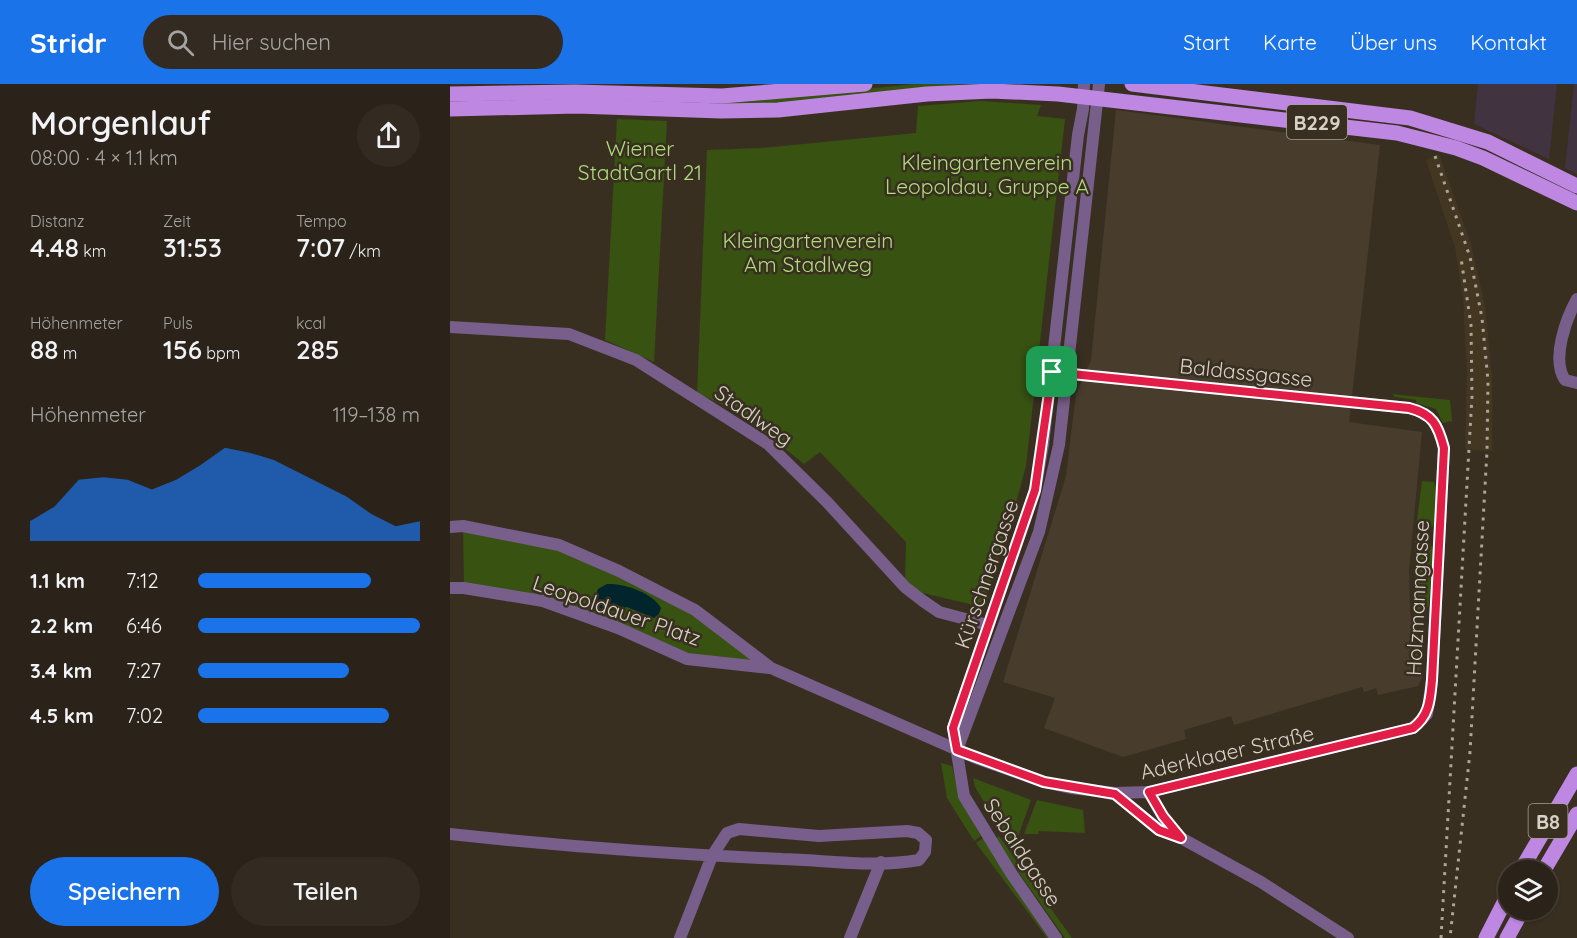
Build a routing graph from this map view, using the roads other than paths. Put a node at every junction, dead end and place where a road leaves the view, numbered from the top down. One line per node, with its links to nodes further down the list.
1 (865, 84): 4 (main road)
2 (1132, 84): 6 (main road, B229)
3 (1091, 91): 5 (main road, B229); 7 (main road, B229); 11 (street, Kürschnergasse); 12 (street, Kürschnergasse)
4 (450, 94)
5 (450, 109)
6 (1577, 186)
7 (1577, 203)
8 (1575, 303): 9 (street); 13 (street)
9 (1577, 322)
10 (450, 327): 17 (street, Stadlweg)
11 (1052, 372): 12 (street, Baldassgasse); 17 (street, Kürschnergasse)
12 (1066, 373): 14 (street, Baldassgasse); 20 (street, Kürschnergasse)
13 (1577, 383)
14 (1433, 418): 19 (street, Holzmanngasse)
15 (450, 526): 18 (street, Leopoldauer Platz)
16 (450, 588): 18 (street, Leopoldauer Platz)
17 (988, 625): 20 (street, Kürschnergasse)
18 (771, 668): 20 (street, Leopoldauer Platz)
19 (1367, 740): 22 (street, Aderklaaer Straße)
20 (957, 750): 23 (street, Aderklaaer Straße); 36 (street, Sebaldgasse)
21 (1577, 774): 29 (main road, B8)
22 (1147, 793): 23 (street, Aderklaaer Straße); 25 (street); 27 (street)
23 (1115, 794): 25 (street)
24 (1577, 814): 30 (main road, B8)
25 (1148, 821): 27 (street)
26 (450, 834): 28 (street)
27 (1181, 838): 37 (street)
28 (712, 856): 31 (street); 31 (street); 34 (street)
29 (1527, 860)
30 (1550, 860)
31 (881, 862): 35 (street)
32 (1498, 915): 38 (main road)
33 (1517, 920): 39 (main road)
34 (680, 938)
35 (850, 938)
36 (1056, 938)
37 (1348, 938)
38 (1486, 938)
39 (1507, 938)

